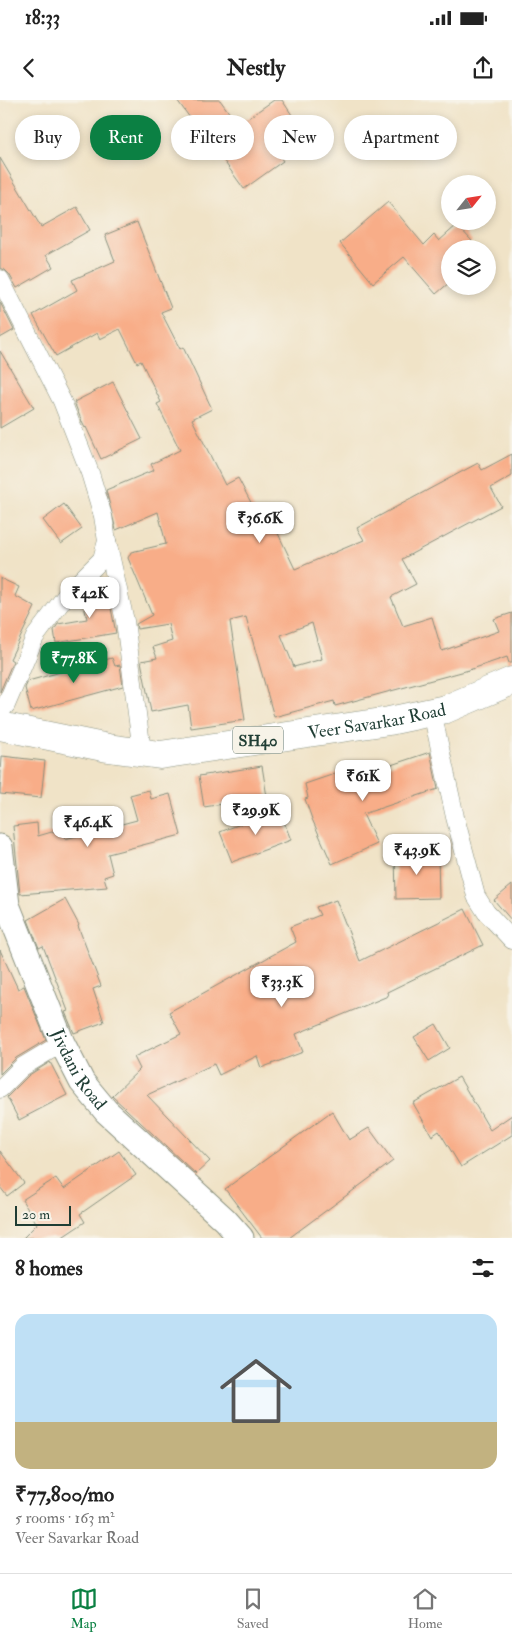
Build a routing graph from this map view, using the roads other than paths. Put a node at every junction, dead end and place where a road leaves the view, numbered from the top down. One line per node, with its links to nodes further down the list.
1 (0, 279): 2 (street)
2 (107, 541): 4 (street); 7 (street)
3 (512, 681): 5 (main road, Veer Savarkar Road / SH40)
4 (0, 712)
5 (432, 712): 7 (main road, Veer Savarkar Road / SH40); 9 (street)
6 (0, 726): 7 (main road, Veer Savarkar Road / SH40)
7 (142, 752)
8 (0, 847): 10 (main road, Jivdani Road)
9 (512, 940)
10 (62, 1043): 11 (street); 12 (main road, Jivdani Road)
11 (0, 1089)
12 (241, 1238)

